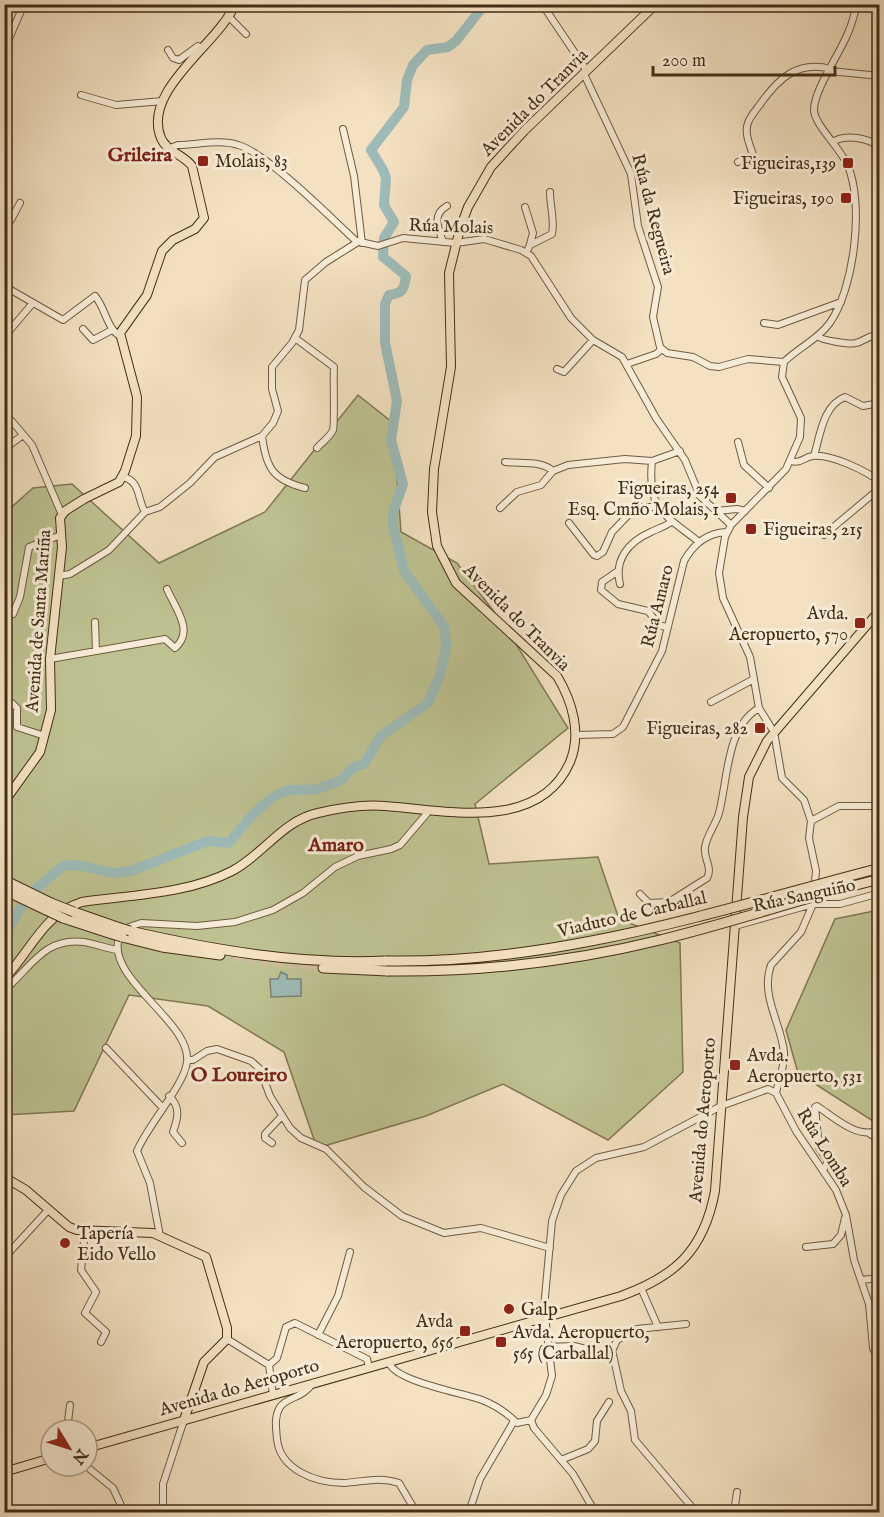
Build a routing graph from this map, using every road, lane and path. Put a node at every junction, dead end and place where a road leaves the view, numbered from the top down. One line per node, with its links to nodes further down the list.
1 (24, 4): 9 (street)
2 (235, 4): 6 (main road)
3 (542, 4): 12 (street, Rúa da Regueira)
4 (656, 4): 12 (main road, Avenida do Tranvia)
5 (857, 4): 11 (street)
6 (229, 17): 7 (street); 8 (main road)
7 (246, 34)
8 (202, 48): 10 (street); 15 (main road)
9 (4, 50)
10 (168, 50)
11 (830, 70): 13 (street); 17 (street); 20 (street)
12 (585, 72): 28 (main road, Avenida do Tranvia); 43 (street, Rúa da Regueira)
13 (879, 76)
14 (81, 95): 15 (street)
15 (163, 101): 19 (main road)
16 (343, 129): 27 (street)
17 (834, 141): 18 (street); 32 (street)
18 (879, 147)
19 (170, 148): 27 (street); 37 (main road)
20 (738, 162)
21 (550, 192): 29 (street)
22 (20, 203): 25 (street)
23 (447, 206): 26 (street)
24 (525, 207): 29 (street)
25 (4, 224)
26 (443, 242): 27 (street, Rúa Molais); 28 (street, Rúa Molais)
27 (360, 243): 41 (street)
28 (456, 243): 30 (street, Rúa Molais); 93 (main road, Avenida do Tranvia)
29 (530, 245): 30 (street)
30 (526, 253): 42 (street)
31 (4, 286): 33 (street)
32 (842, 302): 34 (street); 38 (street)
33 (32, 304): 36 (street); 40 (street)
34 (764, 323)
35 (83, 329): 36 (street)
36 (112, 330): 37 (street)
37 (120, 336): 60 (main road)
38 (817, 336): 39 (street); 44 (street)
39 (879, 336)
40 (4, 337)
41 (295, 338): 50 (street); 53 (street)
42 (593, 340): 45 (street); 46 (street)
43 (662, 349): 44 (street); 45 (street)
44 (784, 362): 57 (street)
45 (627, 364): 54 (street)
46 (557, 369)
47 (879, 403): 55 (street)
48 (4, 412): 49 (street)
49 (23, 435): 52 (street); 70 (street)
50 (262, 436): 62 (street); 69 (street)
51 (738, 442): 63 (street)
52 (4, 448)
53 (317, 448)
54 (680, 451): 56 (street); 67 (street)
55 (814, 456): 57 (street); 61 (street)
56 (652, 461): 59 (street); 65 (street)
57 (791, 461): 63 (street)
58 (505, 462): 59 (street)
59 (553, 471): 66 (street)
60 (123, 477): 69 (street); 70 (main road, Avenida de Santa Mariña)
61 (879, 482)
62 (304, 488)
63 (769, 488): 68 (street)
64 (879, 488): 75 (street)
65 (657, 507): 71 (street); 72 (street)
66 (500, 508)
67 (716, 511): 68 (street); 73 (street)
68 (745, 511): 73 (street)
69 (146, 512): 79 (street)
70 (62, 515): 76 (main road, Avenida de Santa Mariña)
71 (672, 521): 77 (street); 78 (street)
72 (569, 523)
73 (731, 525): 74 (street)
74 (726, 532): 77 (street); 88 (street)
75 (824, 535)
76 (61, 536): 79 (main road, Avenida de Santa Mariña); 83 (street)
77 (699, 542): 85 (street, Rúa Amaro)
78 (618, 571): 80 (street); 85 (street)
79 (59, 576): 87 (main road, Avenida de Santa Mariña)
80 (620, 584)
81 (167, 589): 86 (street)
82 (879, 610): 92 (main road, Avenida do Aeroporto)
83 (13, 614)
84 (95, 622): 86 (street)
85 (666, 627): 93 (street, Rúa Amaro)
86 (96, 651): 87 (street)
87 (50, 659): 94 (main road, Avenida de Santa Mariña)
88 (754, 679): 89 (street); 91 (street)
89 (711, 702)
90 (4, 704): 94 (street)
91 (759, 708): 92 (street); 104 (street)
92 (774, 732): 98 (street); 106 (main road, Avenida do Aeroporto)
93 (576, 735): 97 (main road, Avenida do Tranvia)
94 (45, 736): 95 (main road, Avenida de Santa Mariña)
95 (4, 802)
96 (879, 806): 98 (street)
97 (429, 811): 107 (street); 111 (main road, Avenida do Tranvia)
98 (811, 821): 105 (street)
99 (879, 868): 109 (highway, Viaduto de Carballal, bridge)
100 (879, 879): 109 (highway, Viaduto de Carballal, bridge)
101 (4, 880): 107 (highway, bridge)
102 (4, 890): 107 (highway, bridge)
103 (879, 893): 105 (street, Rúa Sanguiño)
104 (640, 894)
105 (813, 904): 106 (street, Rúa Sanguiño); 114 (street)
106 (735, 926): 116 (main road, Avenida do Aeroporto)
107 (119, 937): 108 (highway); 109 (highway); 111 (street); 113 (street)
108 (234, 957)
109 (387, 966): 110 (highway)
110 (323, 968)
111 (4, 981)
112 (106, 1048): 117 (street)
113 (188, 1060): 115 (street); 118 (street)
114 (774, 1091): 116 (street); 124 (street, Rúa Lomba)
115 (169, 1096): 117 (street); 122 (street)
116 (721, 1106): 131 (street); 136 (main road, Avenida do Aeroporto)
117 (162, 1107): 129 (street)
118 (281, 1117): 123 (street); 131 (street)
119 (879, 1130): 120 (street)
120 (870, 1134): 121 (street); 124 (street)
121 (879, 1140)
122 (182, 1143)
123 (272, 1143)
124 (824, 1169): 127 (street, Rúa Lomba)
125 (4, 1177): 126 (main road)
126 (49, 1209): 128 (main road); 133 (street)
127 (846, 1215): 130 (street); 135 (street, Rúa Lomba)
128 (85, 1232): 129 (main road); 142 (street)
129 (160, 1236): 141 (main road)
130 (806, 1247)
131 (550, 1248): 137 (street)
132 (350, 1252): 140 (street)
133 (4, 1258)
134 (879, 1278): 135 (street)
135 (861, 1280): 146 (street, Rúa Lomba)
136 (640, 1288): 137 (main road, Avenida do Aeroporto); 139 (street)
137 (544, 1318): 143 (street); 145 (main road, Avenida do Aeroporto)
138 (686, 1324): 139 (street)
139 (658, 1327): 168 (street)
140 (318, 1335): 147 (street); 148 (street)
141 (226, 1339): 147 (street); 154 (main road)
142 (101, 1342)
143 (548, 1347): 144 (street); 155 (street)
144 (590, 1350)
145 (389, 1362): 148 (main road, Avenida do Aeroporto); 156 (street)
146 (879, 1363)
147 (268, 1365): 150 (street)
148 (369, 1367): 149 (main road, Avenida do Aeroporto)
149 (313, 1383): 150 (main road, Avenida do Aeroporto); 165 (street)
150 (273, 1395): 154 (main road, Avenida do Aeroporto)
151 (609, 1402): 158 (street)
152 (70, 1405): 153 (street)
153 (68, 1418)
154 (184, 1420): 157 (main road, Avenida do Aeroporto); 164 (street)
155 (531, 1420): 156 (street); 158 (street)
156 (514, 1421): 166 (street)
157 (99, 1445)
158 (561, 1460): 167 (street)
159 (39, 1462): 160 (main road)
160 (4, 1472)
161 (99, 1477): 163 (street)
162 (737, 1492): 169 (street)
163 (124, 1512)
164 (163, 1512)
165 (416, 1512)
166 (469, 1512)
167 (595, 1512)
168 (696, 1512)
169 (734, 1512)

